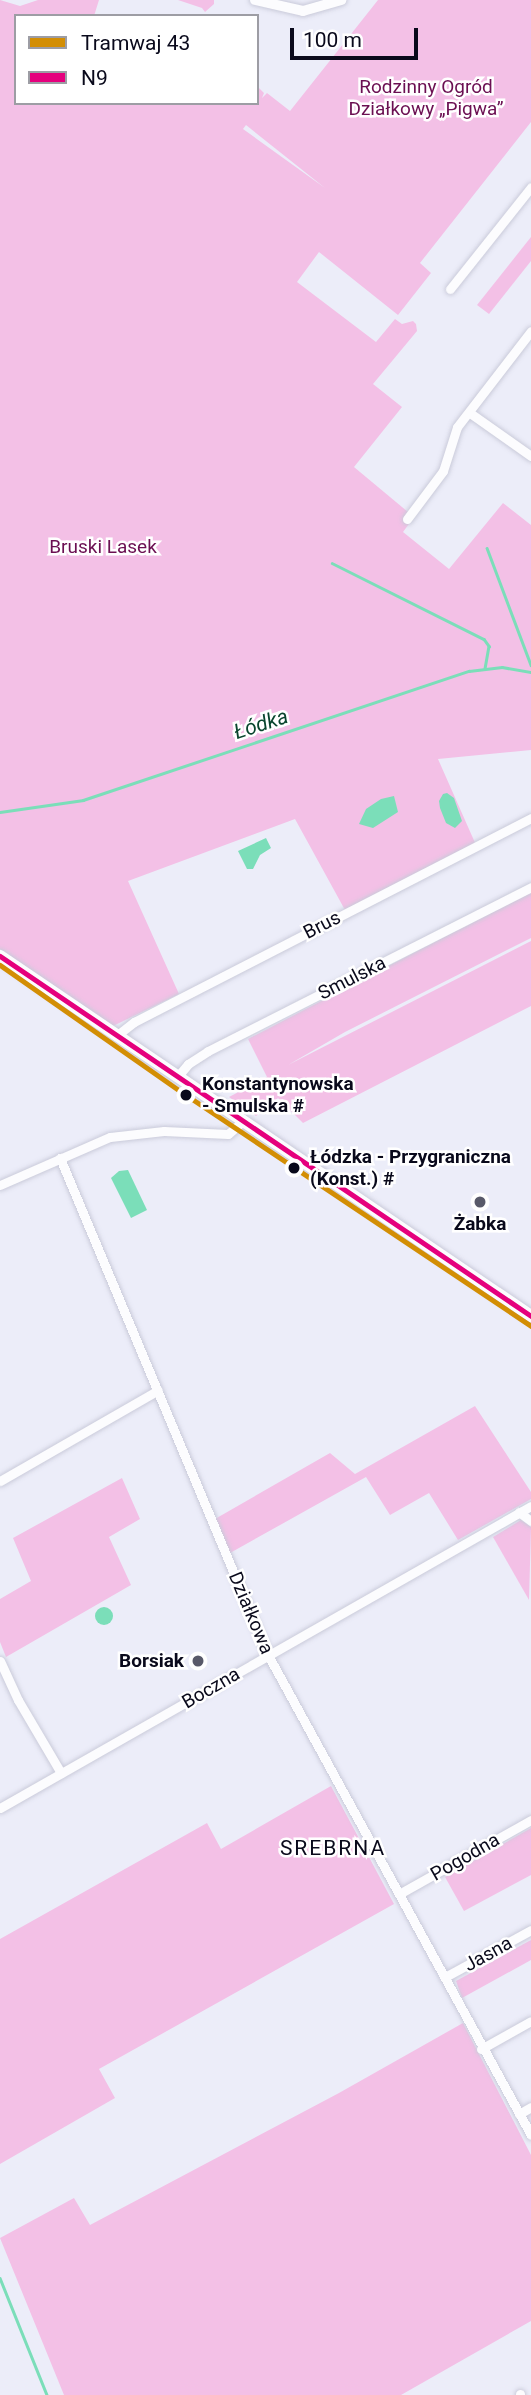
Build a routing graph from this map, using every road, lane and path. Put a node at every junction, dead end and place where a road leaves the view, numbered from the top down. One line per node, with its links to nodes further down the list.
1 (255, 0): 2 (street)
2 (341, 0)
3 (531, 187): 4 (street)
4 (450, 289)
5 (529, 336): 6 (street)
6 (470, 413): 7 (street); 8 (street)
7 (531, 456)
8 (407, 519)
9 (531, 817): 12 (street, Brus)
10 (531, 887): 13 (street, Smulska)
11 (0, 956): 12 (main road)
12 (116, 1036): 13 (main road)
13 (178, 1076): 14 (main road)
14 (243, 1121): 15 (street); 17 (main road)
15 (60, 1158): 16 (street); 18 (street, Działkowa)
16 (0, 1185)
17 (531, 1316)
18 (158, 1390): 19 (street); 23 (street, Działkowa)
19 (0, 1481)
20 (531, 1506): 21 (street, Boczna)
21 (519, 1513): 22 (street); 23 (street, Boczna)
22 (531, 1521)
23 (268, 1655): 25 (street, Boczna); 28 (street, Działkowa)
24 (0, 1661): 25 (street)
25 (61, 1773): 26 (street, Boczna)
26 (0, 1808)
27 (531, 1820): 28 (street, Pogodna)
28 (400, 1894): 30 (street, Działkowa)
29 (531, 1930): 30 (street, Jasna)
30 (446, 1977): 32 (street, Działkowa)
31 (531, 2021): 32 (street)
32 (481, 2049): 34 (street, Działkowa)
33 (531, 2108): 34 (street)
34 (519, 2114): 35 (street, Działkowa)
35 (531, 2135)

